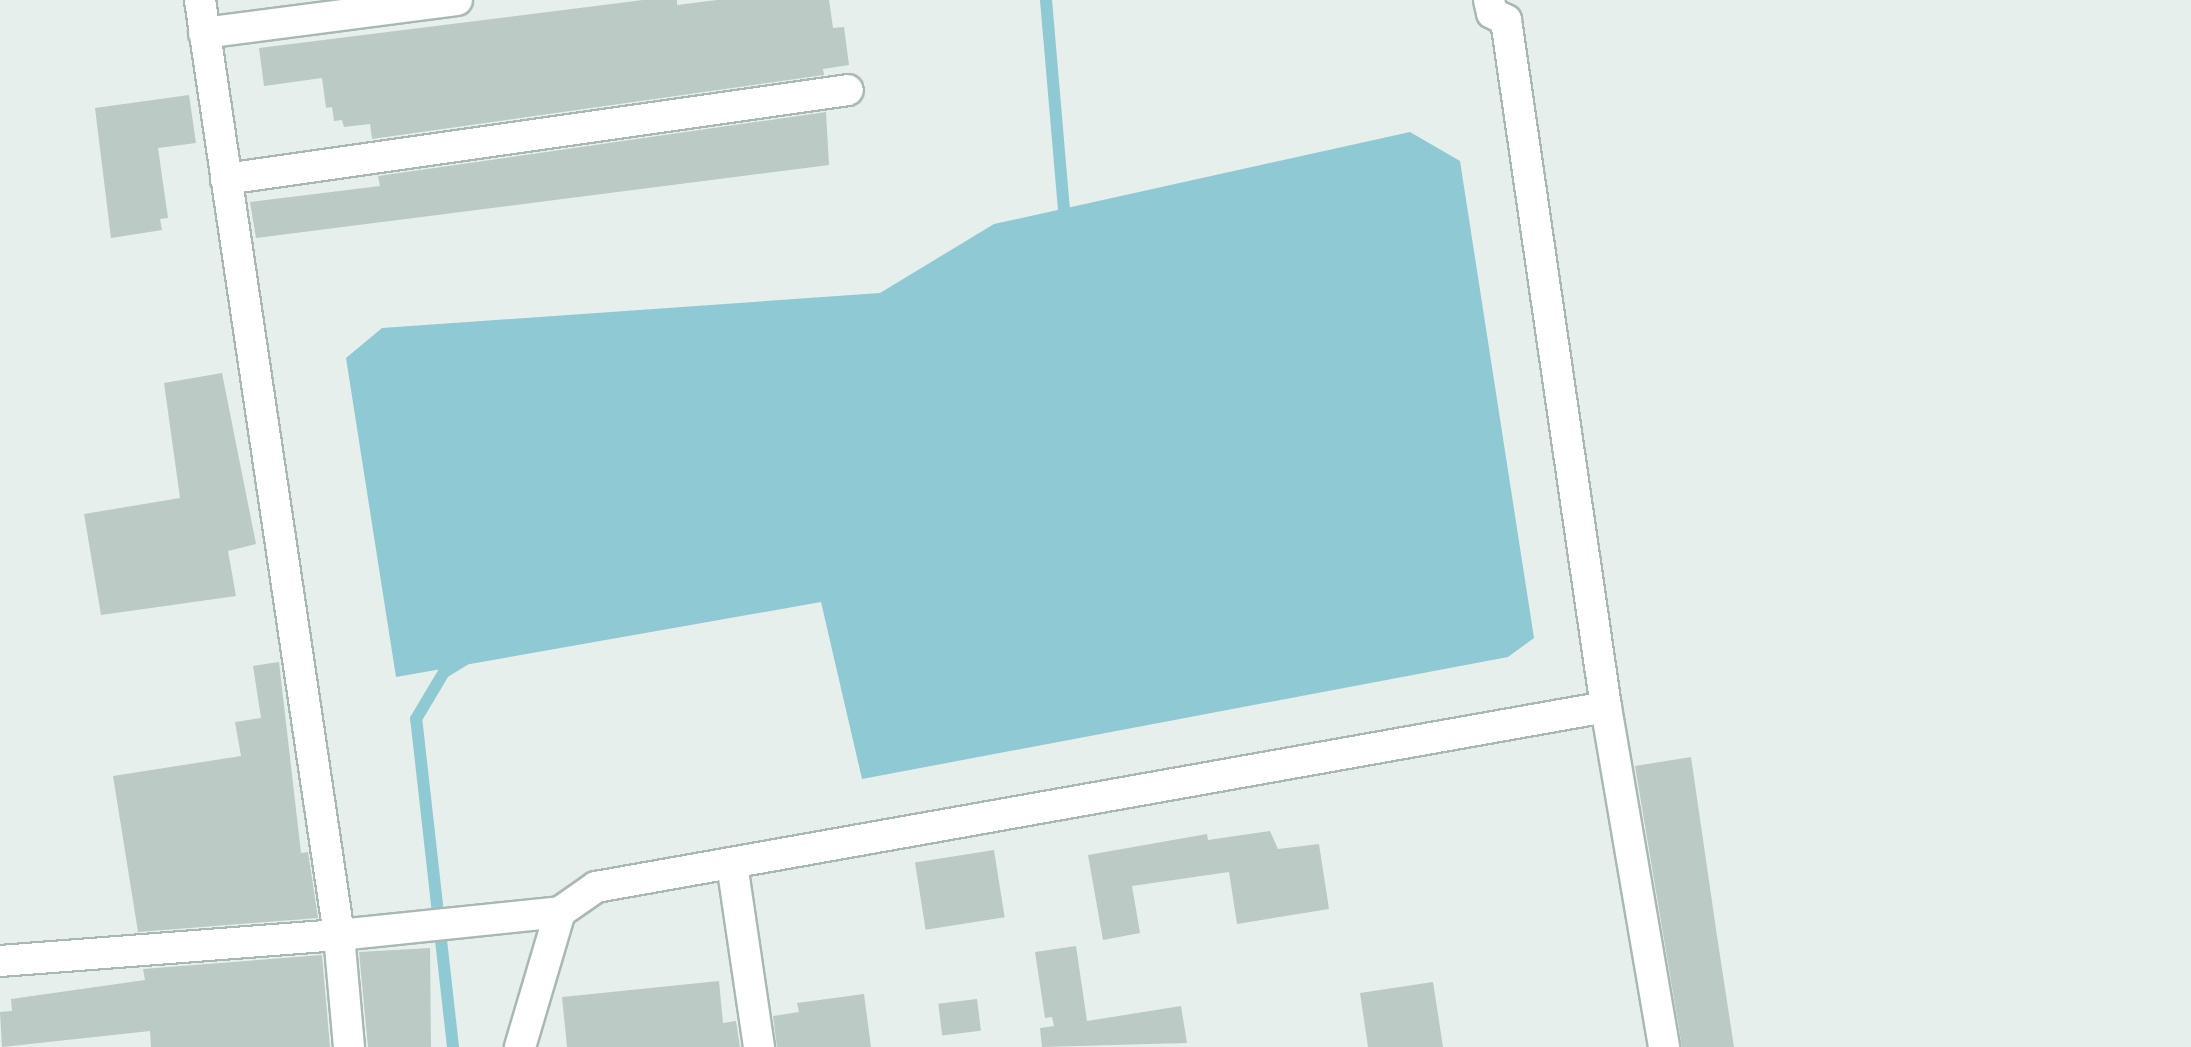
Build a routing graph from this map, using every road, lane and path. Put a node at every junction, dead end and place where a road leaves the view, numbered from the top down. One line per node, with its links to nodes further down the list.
1 (200, 0): 4 (street)
2 (457, 0): 4 (street)
3 (1489, 0): 7 (street)
4 (204, 32): 6 (street)
5 (848, 90): 6 (street)
6 (226, 180): 10 (street)
7 (1606, 707): 8 (street); 15 (street)
8 (732, 864): 9 (street); 14 (street)
9 (560, 912): 10 (street); 13 (street)
10 (339, 935): 11 (street); 12 (street)
11 (0, 961)
12 (349, 1047)
13 (520, 1047)
14 (759, 1047)
15 (1664, 1047)

